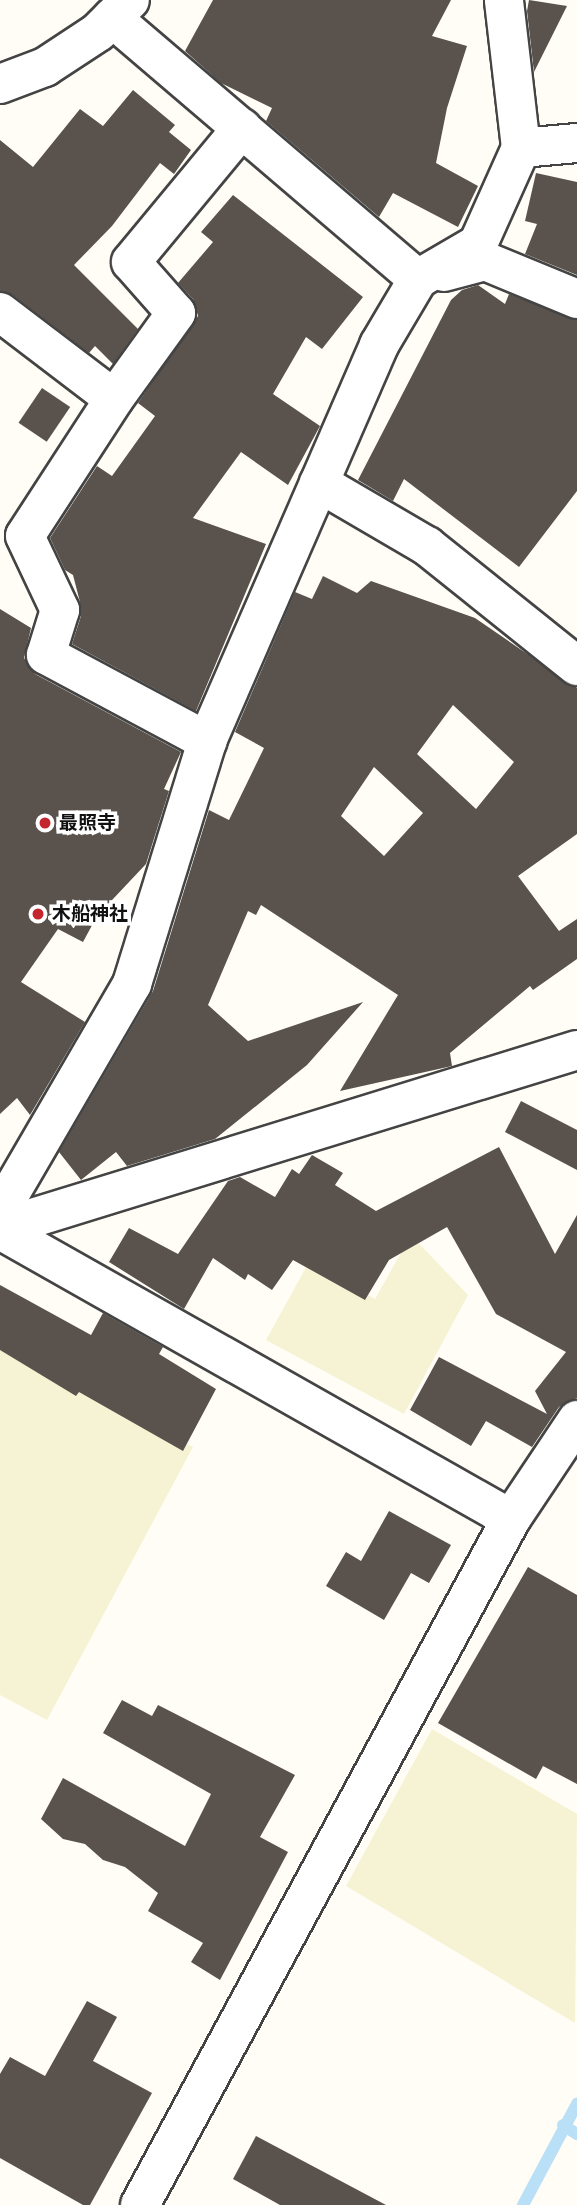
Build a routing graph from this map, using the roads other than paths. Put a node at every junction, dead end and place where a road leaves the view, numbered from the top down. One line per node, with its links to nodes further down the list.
1 (504, 0): 6 (street)
2 (121, 9): 3 (street); 4 (street)
3 (0, 84)
4 (242, 128): 7 (street); 10 (street)
5 (577, 143): 6 (street)
6 (521, 148): 7 (street)
7 (418, 279): 8 (street); 11 (street)
8 (577, 299)
9 (0, 312): 10 (street)
10 (114, 399): 13 (street)
11 (319, 483): 12 (street); 13 (street)
12 (577, 666)
13 (207, 741): 15 (street)
14 (577, 1050): 16 (street)
15 (0, 1222)
16 (0, 1229): 18 (street)
17 (577, 1420): 18 (street)
18 (511, 1519): 19 (street)
19 (140, 2205)

